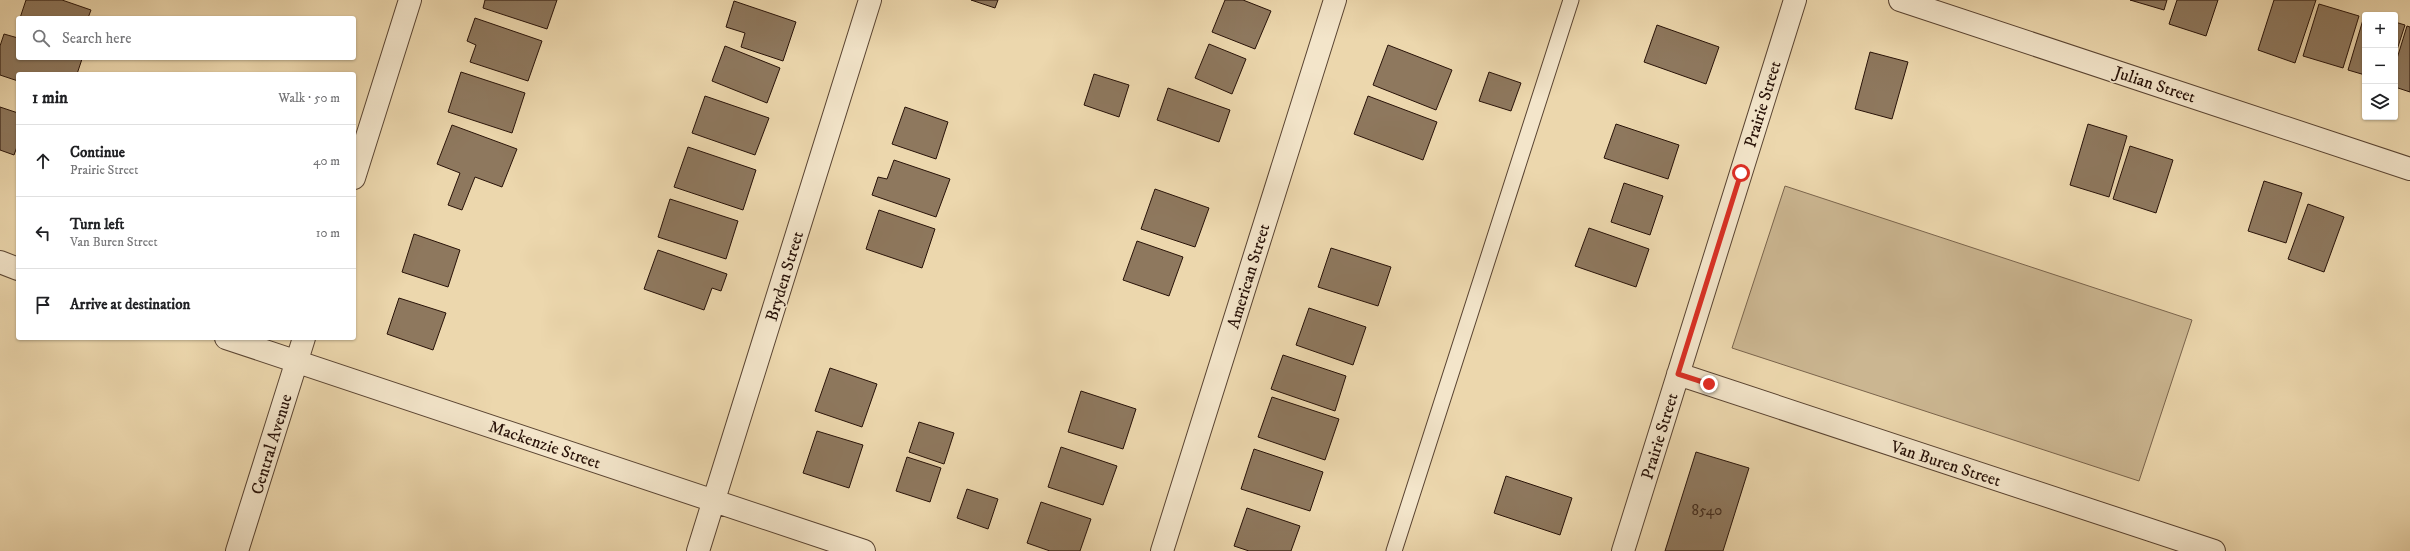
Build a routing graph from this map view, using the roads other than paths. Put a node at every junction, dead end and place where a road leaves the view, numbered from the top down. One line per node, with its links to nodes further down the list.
1 (410, 0): 8 (street)
2 (870, 0): 15 (street, Bryden Street)
3 (1335, 0): 19 (street, American Street)
4 (1571, 0): 20 (lane)
5 (1795, 0): 14 (street, Prairie Street)
6 (1900, 0): 7 (street, Julian Street)
7 (2410, 169)
8 (356, 172)
9 (0, 262): 10 (street)
10 (16, 267)
11 (232, 340): 13 (street, Mackenzie Street)
12 (303, 340): 13 (street, Central Avenue)
13 (296, 362): 15 (street, Mackenzie Street); 16 (street, Central Avenue)
14 (1678, 374): 21 (street, Prairie Street); 22 (street, Van Buren Street)
15 (714, 501): 17 (street, Bryden Street); 18 (street, Mackenzie Street)
16 (237, 551)
17 (698, 551)
18 (864, 551)
19 (1162, 551)
20 (1394, 551)
21 (1623, 551)
22 (2214, 551)

